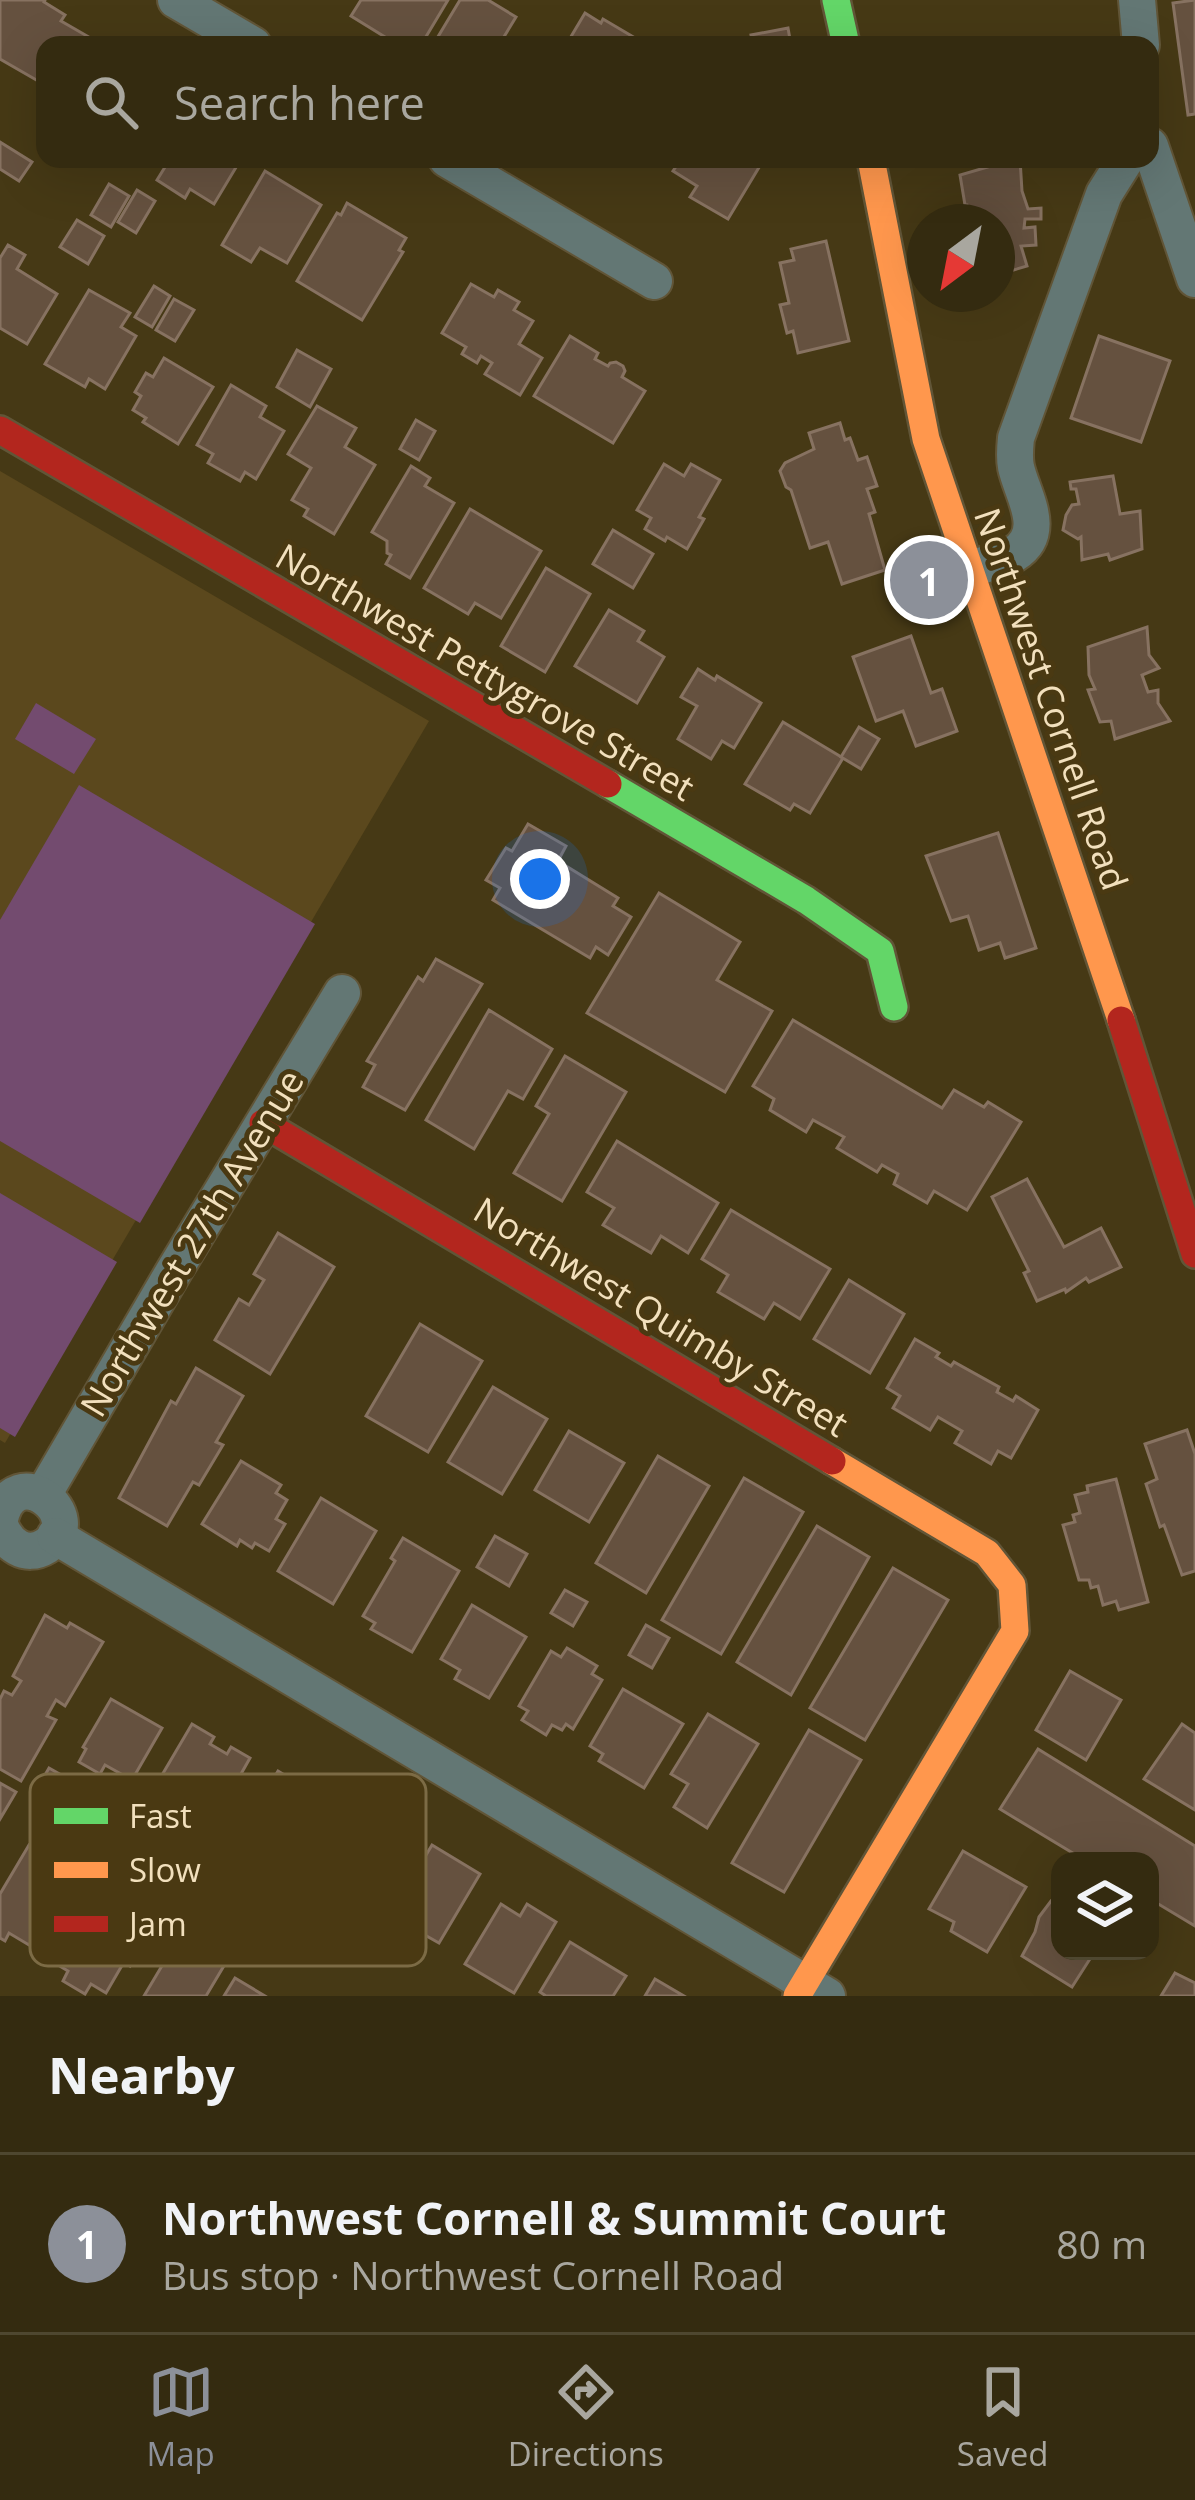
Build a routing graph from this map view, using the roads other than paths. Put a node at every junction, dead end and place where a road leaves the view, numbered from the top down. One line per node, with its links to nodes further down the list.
1 (176, 0): 4 (street)
2 (836, 0): 5 (street)
3 (1137, 0): 6 (street)
4 (238, 36)
5 (844, 36)
6 (1140, 36)
7 (462, 168): 12 (street)
8 (873, 168): 14 (street, Northwest Cornell Road)
9 (1120, 168): 14 (street)
10 (1157, 168): 11 (street)
11 (1195, 279)
12 (654, 280)
13 (0, 430): 16 (street, Northwest Pettygrove Street)
14 (969, 569): 18 (street, Northwest Cornell Road)
15 (342, 993): 17 (street, Northwest 27th Avenue)
16 (894, 1007)
17 (263, 1123): 19 (street, Northwest 27th Avenue); 22 (street, Northwest Quimby Street)
18 (1195, 1254)
19 (43, 1495): 20 (street); 21 (street)
20 (3, 1528): 21 (street)
21 (55, 1536): 22 (street)
22 (809, 1992)

